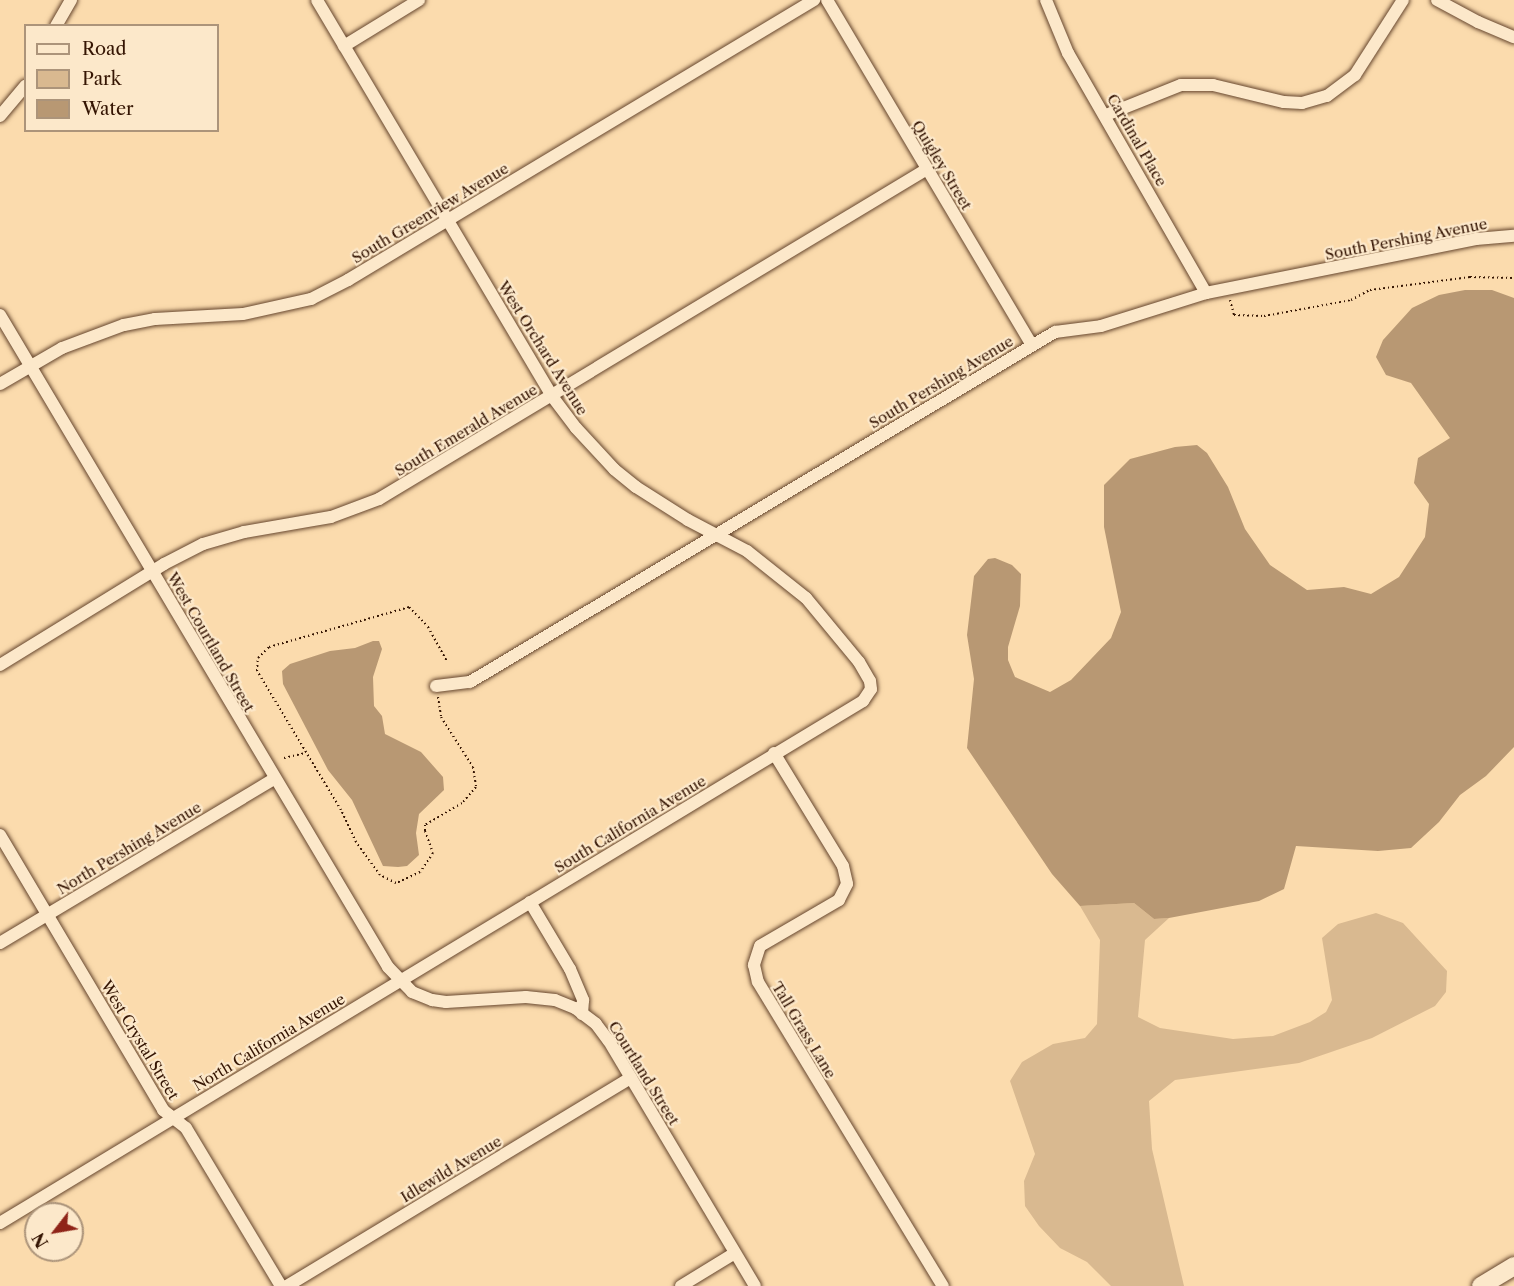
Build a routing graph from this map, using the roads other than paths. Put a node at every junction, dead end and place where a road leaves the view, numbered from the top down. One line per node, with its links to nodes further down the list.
1 (71, 0): 9 (street)
2 (317, 0): 11 (street, West Orchard Avenue)
3 (420, 0): 11 (street)
4 (814, 0): 16 (street, South Greenview Avenue)
5 (827, 0): 15 (street, Quigley Street)
6 (1046, 0): 13 (street, Cardinal Place)
7 (1403, 0): 13 (street)
8 (1437, 0): 10 (street)
9 (57, 24)
10 (1514, 37)
11 (344, 46): 16 (street, West Orchard Avenue)
12 (24, 87): 14 (street)
13 (1106, 115): 18 (street, Cardinal Place)
14 (0, 116)
15 (927, 169): 20 (street, Quigley Street); 23 (street, South Emerald Avenue)
16 (448, 221): 21 (street, South Greenview Avenue); 23 (street, West Orchard Avenue)
17 (1514, 236): 18 (street, South Pershing Avenue)
18 (1206, 293): 20 (street, South Pershing Avenue)
19 (0, 315): 21 (street, West Courtland Street)
20 (1032, 345): 24 (street, South Pershing Avenue)
21 (30, 365): 22 (street, South Greenview Avenue); 25 (street, West Courtland Street)
22 (0, 384)
23 (552, 396): 24 (street, West Orchard Avenue); 25 (street, South Emerald Avenue)
24 (717, 535): 27 (street, South Pershing Avenue); 28 (street, West Orchard Avenue)
25 (153, 572): 26 (street, South Emerald Avenue); 30 (street, West Courtland Street)
26 (0, 665)
27 (436, 686)
28 (871, 688): 29 (street, South California Avenue)
29 (774, 753): 32 (street, South California Avenue); 46 (street, Tall Grass Lane)
30 (274, 779): 33 (street, North Pershing Avenue); 35 (street, West Courtland Street)
31 (0, 835): 33 (street, West Crystal Street)
32 (530, 902): 35 (street, South California Avenue); 36 (street)
33 (47, 915): 34 (street, North Pershing Avenue); 38 (street, West Crystal Street)
34 (0, 943)
35 (400, 981): 36 (street, Courtland Street); 38 (street, North California Avenue)
36 (582, 1014): 37 (street, Courtland Street)
37 (631, 1078): 40 (street, Courtland Street); 43 (street, Idlewild Avenue)
38 (174, 1117): 39 (street, North California Avenue); 42 (street, West Crystal Street)
39 (0, 1223)
40 (735, 1253): 44 (street); 45 (street, Courtland Street)
41 (1514, 1266): 47 (main road)
42 (281, 1286)
43 (287, 1286)
44 (681, 1286)
45 (755, 1286)
46 (943, 1286)
47 (1481, 1286)

